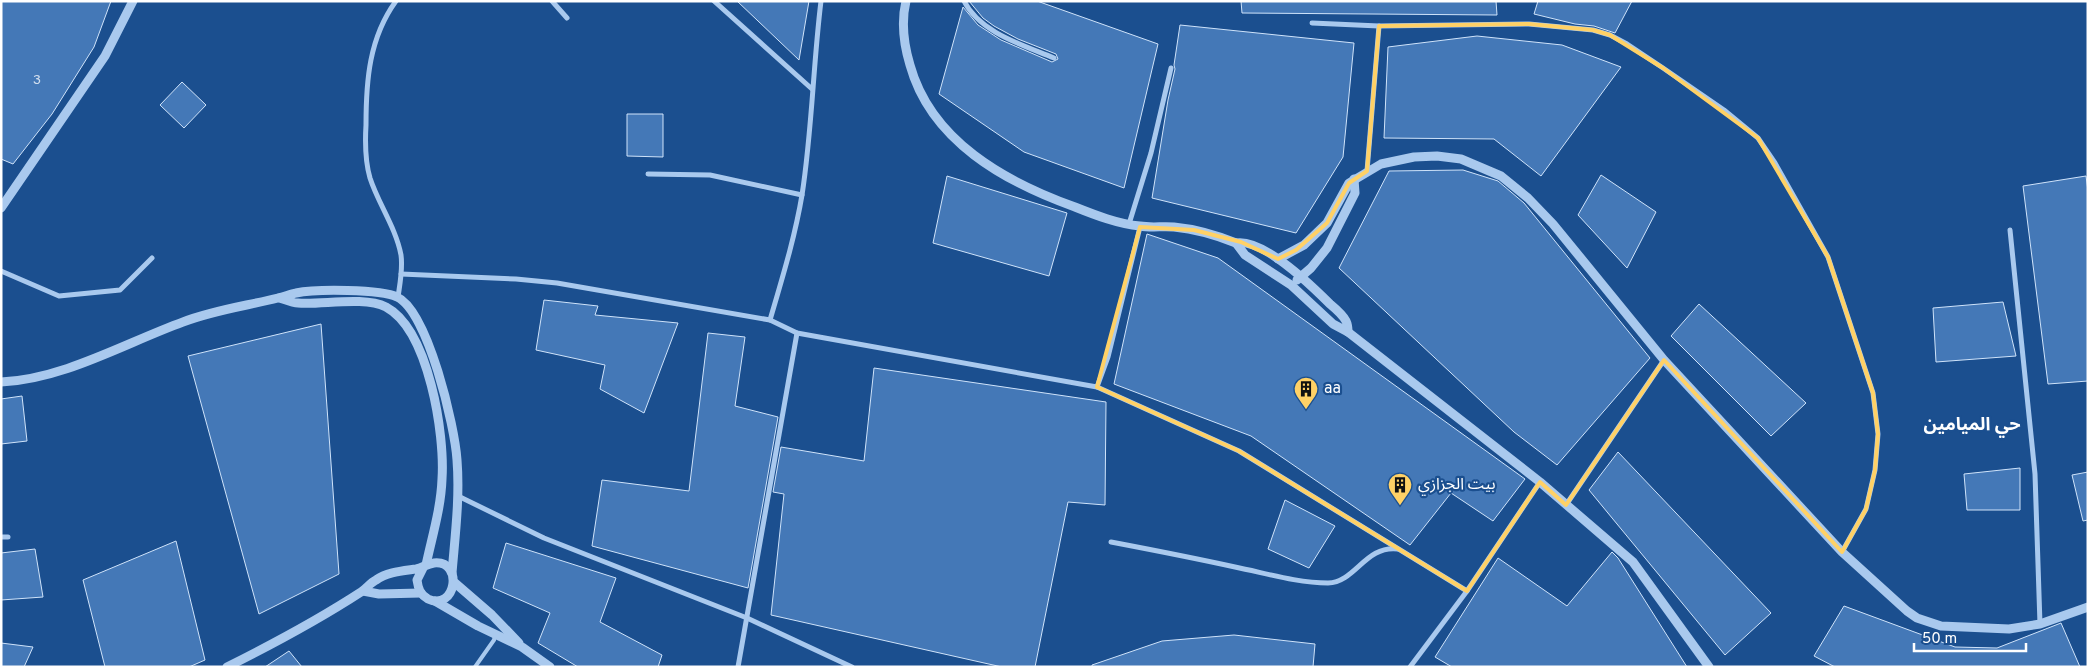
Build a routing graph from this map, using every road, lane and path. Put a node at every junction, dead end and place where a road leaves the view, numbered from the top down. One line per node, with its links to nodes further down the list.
1 (133, 1): 18 (street)
2 (396, 1): 26 (street)
3 (552, 1): 8 (street)
4 (714, 1): 13 (street)
5 (821, 1): 13 (street)
6 (906, 1): 19 (street)
7 (964, 1): 11 (street)
8 (567, 18)
9 (1312, 23): 10 (street)
10 (1379, 26): 14 (street); 46 (street)
11 (1054, 58)
12 (1171, 68): 19 (street)
13 (812, 89): 17 (street)
14 (1367, 171): 16 (street); 34 (street)
15 (648, 174): 17 (street)
16 (1354, 179): 24 (street); 27 (street)
17 (802, 195): 31 (street)
18 (1, 208)
19 (1129, 224): 20 (street)
20 (1140, 227): 22 (street); 36 (street)
21 (2010, 230): 56 (street)
22 (1236, 242): 24 (street); 28 (street)
23 (152, 258): 25 (street)
24 (1278, 259): 27 (street)
25 (1, 271)
26 (401, 274): 29 (street); 31 (street)
27 (1301, 276): 28 (street); 32 (street)
28 (1291, 285): 32 (street)
29 (398, 297): 30 (street); 37 (street)
30 (280, 298): 35 (street); 38 (street)
31 (770, 320): 33 (street)
32 (1348, 332): 39 (street)
33 (797, 333): 36 (street); 55 (street)
34 (1664, 360): 41 (street); 46 (street)
35 (1, 382)
36 (1097, 387): 45 (street)
37 (451, 418): 38 (street); 40 (street)
38 (439, 422): 47 (street)
39 (1540, 482): 41 (street); 51 (street)
40 (458, 496): 48 (street); 55 (street)
41 (1566, 504): 65 (street)
42 (1, 537): 43 (street)
43 (8, 537)
44 (1111, 542): 45 (street)
45 (1400, 550): 51 (street)
46 (1842, 552): 56 (street)
47 (424, 567): 48 (street); 50 (street); 52 (street)
48 (452, 573): 49 (street)
49 (454, 583): 53 (street); 58 (street)
50 (363, 591): 52 (street); 59 (street)
51 (1467, 591): 64 (street)
52 (420, 594): 53 (street)
53 (435, 601): 57 (street)
54 (2088, 607): 56 (street)
55 (746, 618): 62 (street); 63 (street)
56 (2040, 624)
57 (495, 634): 58 (street); 60 (lane)
58 (522, 647): 61 (street)
59 (227, 667)
60 (475, 667)
61 (550, 667)
62 (738, 667)
63 (852, 667)
64 (1410, 667)
65 (1709, 667)

